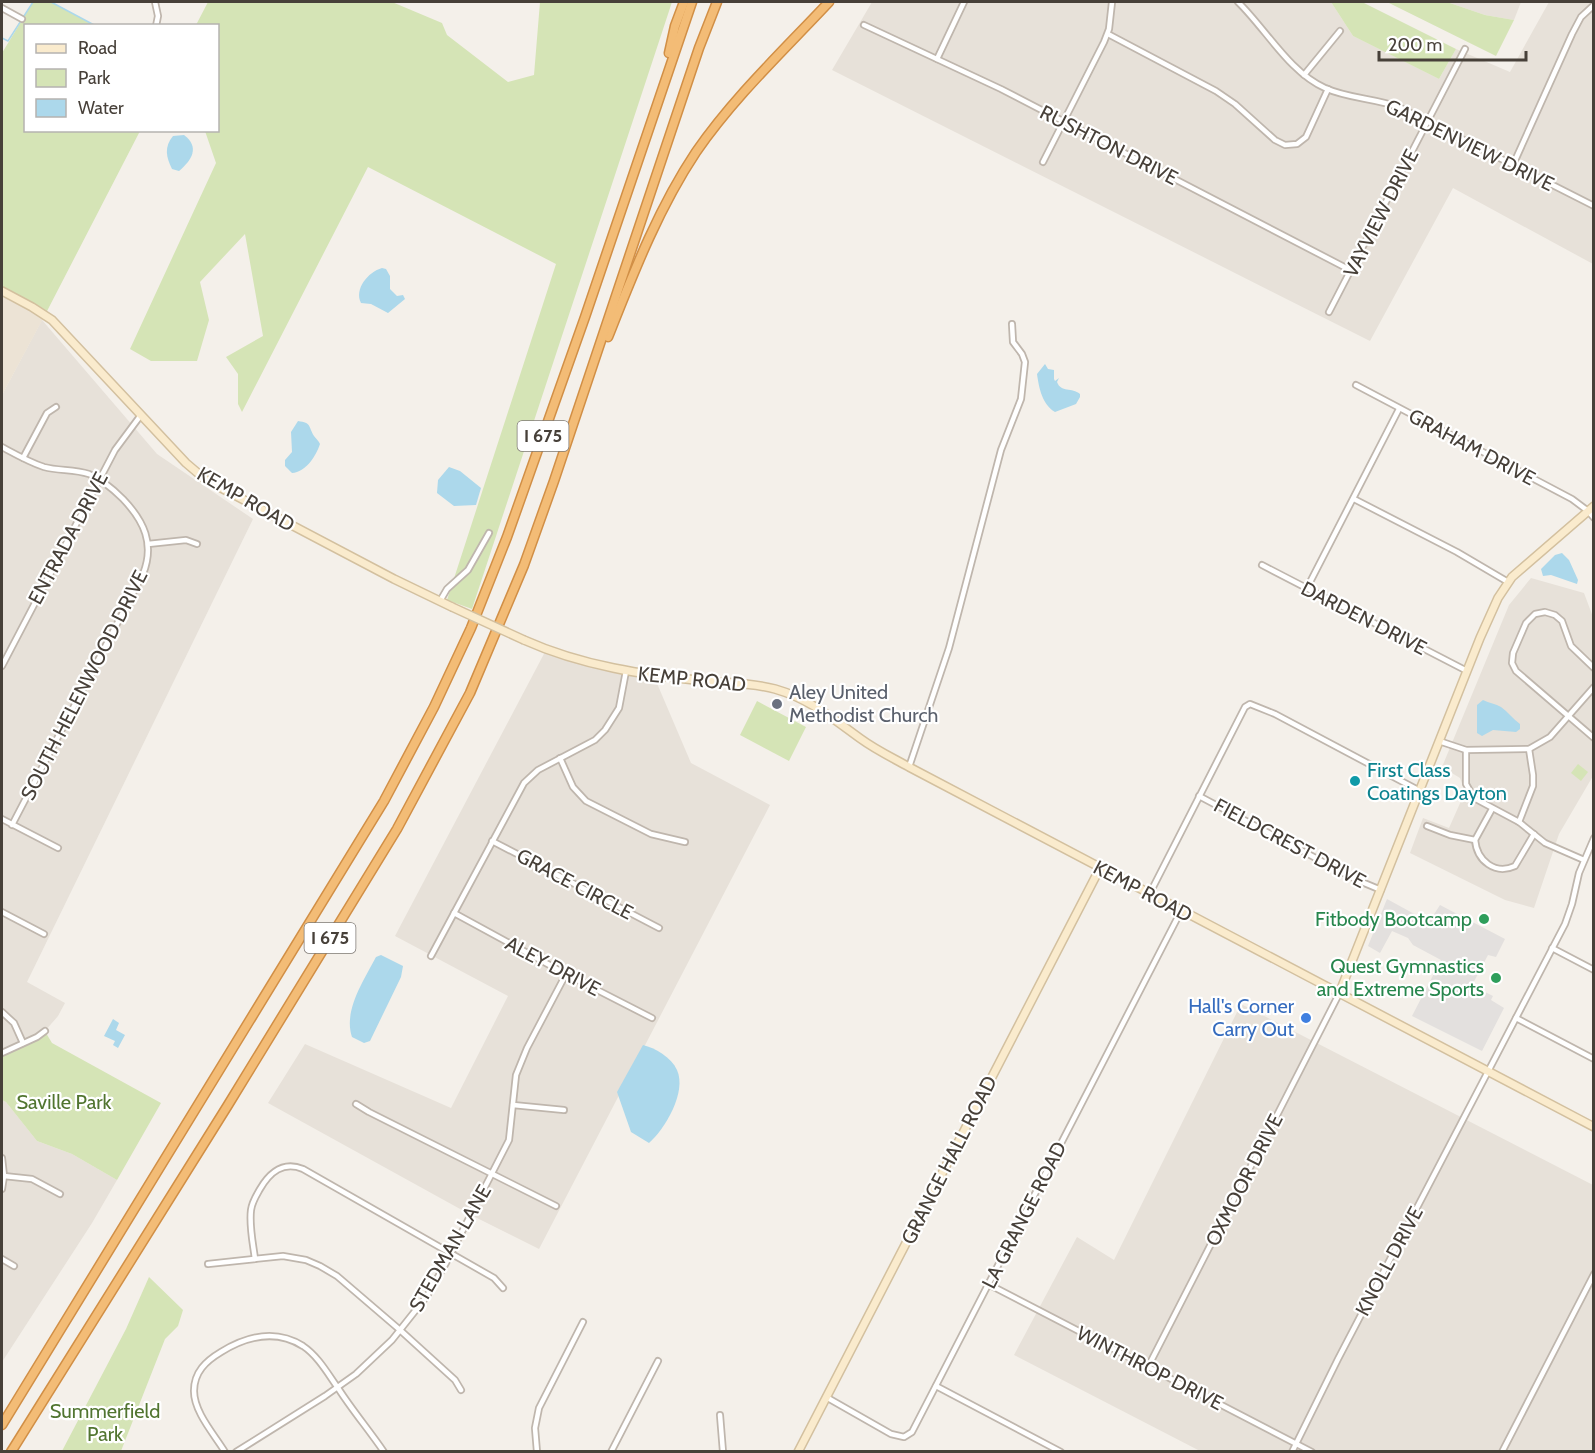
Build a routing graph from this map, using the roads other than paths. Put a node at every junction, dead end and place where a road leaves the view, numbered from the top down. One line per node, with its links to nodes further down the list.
1 (155, 2): 12 (street)
2 (684, 2): 20 (highway)
3 (692, 2): 20 (highway, I 675)
4 (717, 2): 31 (highway, I 675)
5 (829, 2): 31 (highway)
6 (964, 2): 17 (street)
7 (1112, 2): 15 (street)
8 (1238, 2): 18 (street, GARDENVIEW DRIVE)
9 (1593, 5): 24 (street)
10 (2, 8): 11 (street)
11 (22, 19)
12 (156, 24)
13 (864, 25): 17 (street, RUSHTON DRIVE)
14 (1340, 31): 18 (street)
15 (1108, 34): 19 (street); 21 (street)
16 (1465, 49): 22 (street, VAYVIEW DRIVE)
17 (936, 59): 21 (street, RUSHTON DRIVE)
18 (1304, 75): 19 (street, GARDENVIEW DRIVE)
19 (1328, 89): 22 (street, GARDENVIEW DRIVE)
20 (659, 93): 116 (highway, I 675)
21 (1064, 121): 23 (street); 26 (street, RUSHTON DRIVE)
22 (1428, 121): 24 (street, GARDENVIEW DRIVE); 26 (street, VAYVIEW DRIVE)
23 (1042, 162)
24 (1513, 165): 25 (street, GARDENVIEW DRIVE)
25 (1593, 206)
26 (1352, 271): 28 (street, VAYVIEW DRIVE)
27 (2, 291): 34 (main road, KEMP ROAD)
28 (1329, 312)
29 (1012, 324): 59 (street)
30 (1356, 385): 33 (street, GRAHAM DRIVE)
31 (584, 392): 126 (highway, I 675)
32 (56, 408): 36 (street)
33 (1399, 409): 38 (street); 39 (street, GRAHAM DRIVE)
34 (141, 415): 37 (street, ENTRADA DRIVE); 47 (main road, KEMP ROAD)
35 (2, 447): 36 (street)
36 (23, 458): 37 (street)
37 (99, 479): 42 (street); 48 (street, ENTRADA DRIVE)
38 (1354, 499): 45 (street); 46 (street)
39 (1591, 508): 40 (street); 45 (main road)
40 (1593, 518)
41 (489, 533): 47 (street)
42 (148, 544): 43 (street); 65 (street, SOUTH HELENWOOD DRIVE)
43 (197, 544)
44 (1262, 565): 46 (street, DARDEN DRIVE)
45 (1508, 582): 51 (main road)
46 (1307, 588): 51 (street, DARDEN DRIVE)
47 (440, 602): 50 (main road, KEMP ROAD, bridge)
48 (2, 664)
49 (1593, 668): 53 (street)
50 (626, 671): 58 (street); 59 (main road, KEMP ROAD)
51 (1467, 671): 55 (main road)
52 (1593, 687): 53 (street)
53 (1569, 717): 54 (street); 56 (street)
54 (1593, 738)
55 (1439, 741): 57 (street); 60 (main road)
56 (1529, 749): 57 (street); 64 (street)
57 (1466, 750): 62 (street)
58 (560, 758): 69 (street); 71 (street)
59 (909, 767): 74 (main road, KEMP ROAD)
60 (1420, 790): 61 (street); 75 (main road)
61 (1199, 796): 75 (street, FIELDCREST DRIVE); 76 (street)
62 (1492, 809): 64 (street); 70 (street)
63 (2, 819): 65 (street)
64 (1519, 822): 67 (street)
65 (12, 825): 72 (street)
66 (1427, 826): 70 (street)
67 (1534, 834): 70 (street); 73 (street)
68 (1593, 838): 73 (street, KNOLL DRIVE)
69 (492, 840): 79 (street); 80 (street, GRACE CIRCLE)
70 (1475, 840)
71 (685, 842)
72 (58, 848)
73 (1584, 860): 82 (street, KNOLL DRIVE)
74 (1100, 868): 76 (main road, KEMP ROAD); 121 (main road, GRANGE HALL ROAD)
75 (1381, 890): 86 (main road)
76 (1149, 895): 77 (main road, KEMP ROAD)
77 (1181, 911): 86 (main road, KEMP ROAD); 111 (street, LA GRANGE ROAD)
78 (2, 912): 81 (street)
79 (454, 914): 83 (street); 85 (street, ALEY DRIVE)
80 (659, 928)
81 (44, 934)
82 (1552, 948): 84 (street); 89 (street, KNOLL DRIVE)
83 (432, 956)
84 (1593, 970)
85 (566, 974): 88 (street, ALEY DRIVE); 96 (street, STEDMAN LANE)
86 (1339, 994): 94 (main road, KEMP ROAD); 117 (street, OXMOOR DRIVE)
87 (2, 1012): 91 (street)
88 (652, 1018)
89 (1516, 1018): 93 (street); 94 (street, KNOLL DRIVE)
90 (45, 1031): 91 (street)
91 (23, 1043): 92 (street)
92 (2, 1053)
93 (1593, 1059)
94 (1488, 1072): 98 (main road, KEMP ROAD); 125 (street, KNOLL DRIVE)
95 (356, 1104): 100 (street)
96 (513, 1105): 97 (street); 100 (street, STEDMAN LANE)
97 (564, 1110)
98 (1593, 1127)
99 (2, 1158): 101 (street)
100 (493, 1173): 104 (street); 105 (street, STEDMAN LANE)
101 (4, 1176): 102 (street); 103 (street)
102 (2, 1189)
103 (60, 1194)
104 (556, 1206)
105 (450, 1254): 107 (street); 112 (street); 114 (street, STEDMAN LANE)
106 (2, 1259): 109 (street)
107 (255, 1259): 108 (street); 114 (street)
108 (208, 1264)
109 (14, 1266)
110 (1593, 1274): 137 (street)
111 (988, 1284): 117 (street, WINTHROP DRIVE); 118 (street, LA GRANGE ROAD)
112 (503, 1288)
113 (583, 1322): 130 (street)
114 (400, 1330): 119 (street, STEDMAN LANE); 120 (street)
115 (658, 1361): 131 (street)
116 (36, 1366): 122 (highway); 124 (highway, I 675)
117 (1148, 1367): 125 (street, WINTHROP DRIVE)
118 (936, 1386): 121 (street, LA GRANGE ROAD); 134 (street)
119 (338, 1388): 127 (street); 128 (street, STEDMAN LANE); 129 (street)
120 (461, 1390)
121 (826, 1398): 133 (main road, GRANGE HALL ROAD)
122 (2, 1415)
123 (720, 1415): 132 (street)
124 (2, 1425)
125 (1297, 1444): 135 (street, KNOLL DRIVE); 136 (street, WINTHROP DRIVE)
126 (11, 1452)
127 (225, 1452)
128 (236, 1452)
129 (384, 1452)
130 (537, 1452)
131 (611, 1452)
132 (723, 1452)
133 (798, 1452)
134 (1061, 1452)
135 (1292, 1452)
136 (1312, 1452)
137 (1502, 1452)

